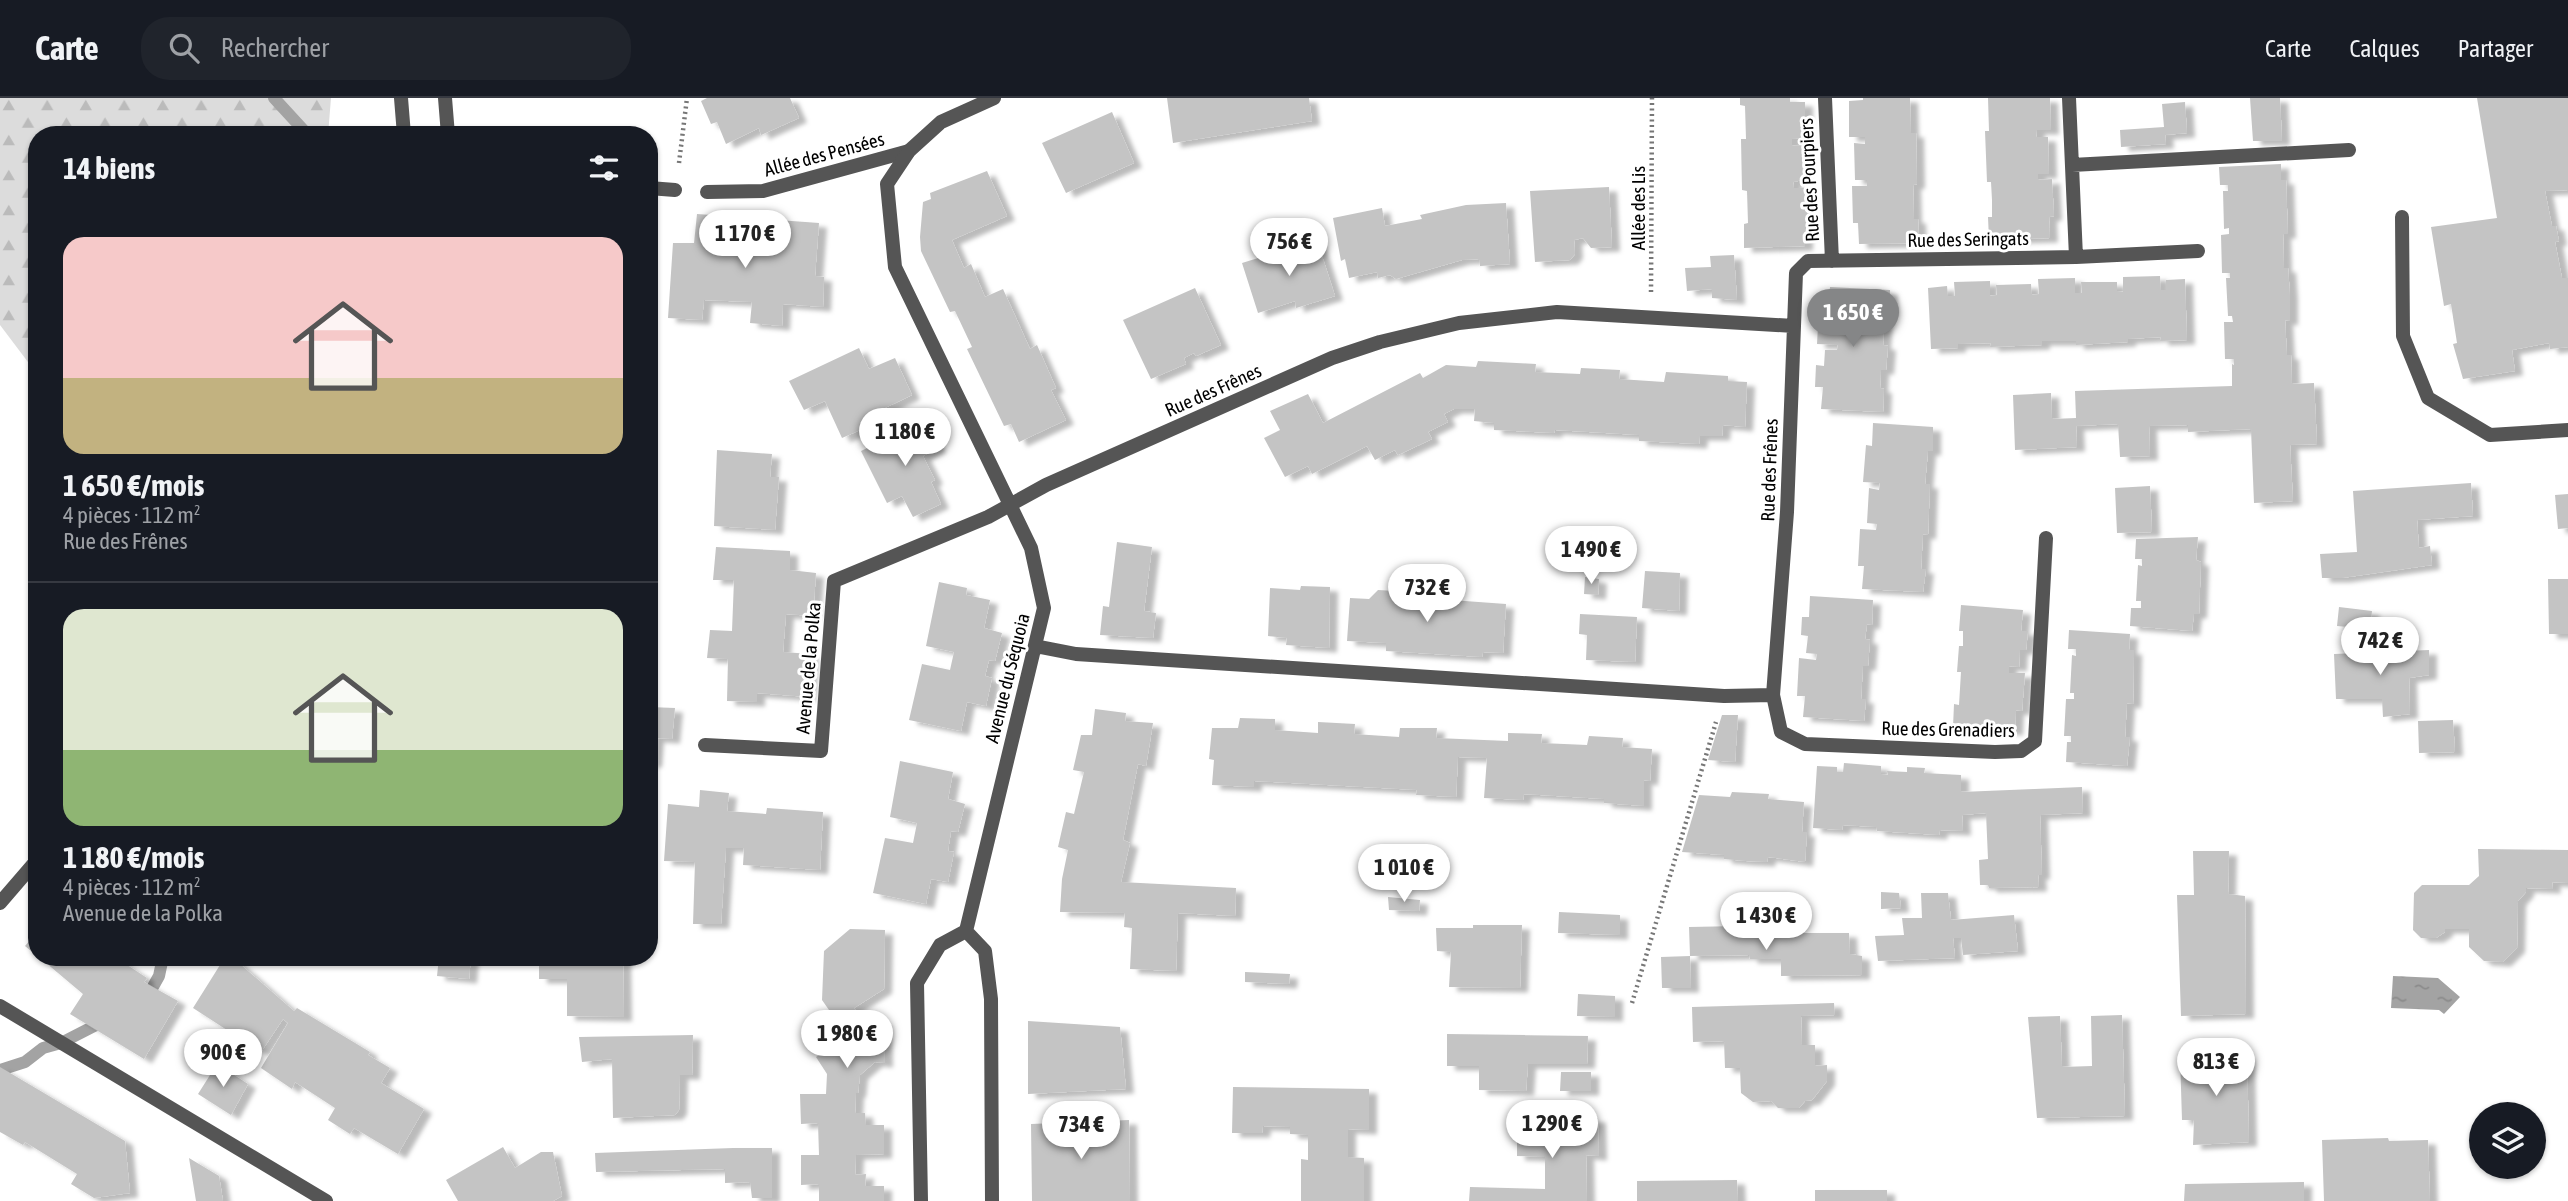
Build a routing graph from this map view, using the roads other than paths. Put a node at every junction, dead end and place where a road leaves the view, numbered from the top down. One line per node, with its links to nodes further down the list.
1 (401, 98): 6 (street)
2 (445, 98): 7 (street)
3 (994, 98): 8 (street, Avenue du Séquoia)
4 (1825, 98): 17 (street, Rue des Pourpiers)
5 (2069, 98): 10 (street)
6 (403, 126)
7 (447, 126)
8 (909, 150): 13 (street, Allée des Pensées); 20 (street, Avenue du Séquoia)
9 (2349, 150): 10 (street)
10 (2072, 165): 16 (street)
11 (658, 189): 12 (street)
12 (675, 190)
13 (707, 192)
14 (2402, 217): 19 (street)
15 (2198, 251): 16 (street, Rue des Seringats)
16 (2076, 257): 17 (street, Rue des Seringats)
17 (1832, 261): 18 (street, Rue des Seringats)
18 (1794, 326): 20 (street, Rue des Frênes); 23 (street, Rue des Frênes)
19 (2568, 430)
20 (1012, 504): 22 (street, Avenue du Séquoia); 24 (street, Avenue de la Polka)
21 (2046, 538): 23 (street, Rue des Grenadiers)
22 (1035, 646): 23 (street); 27 (street, Avenue du Séquoia)
23 (1773, 695)
24 (705, 745)
25 (28, 870): 26 (street)
26 (0, 903)
27 (967, 931): 30 (street); 31 (street)
28 (0, 1006): 29 (street)
29 (326, 1201)
30 (921, 1201)
31 (992, 1201)

